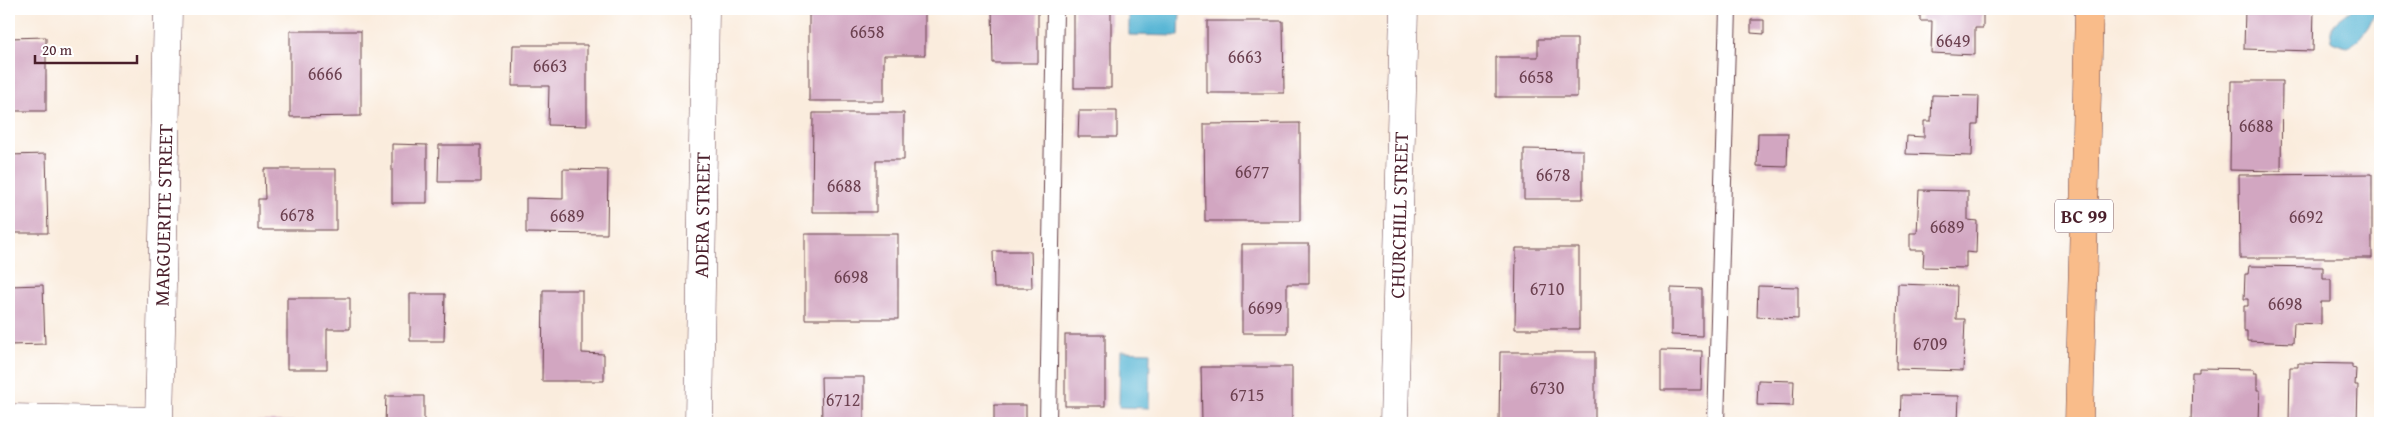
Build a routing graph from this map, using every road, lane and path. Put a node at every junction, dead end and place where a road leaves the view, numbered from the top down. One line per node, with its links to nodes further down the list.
1 (168, 9): 8 (street, MARGUERITE STREET)
2 (705, 9): 9 (street, ADERA STREET)
3 (1055, 9): 10 (lane)
4 (1404, 9): 11 (street, CHURCHILL STREET)
5 (1728, 9): 12 (lane)
6 (2089, 9): 13 (highway, BC 99)
7 (9, 418): 8 (street)
8 (159, 422)
9 (700, 423)
10 (1048, 423)
11 (1394, 423)
12 (1716, 423)
13 (2079, 423)

